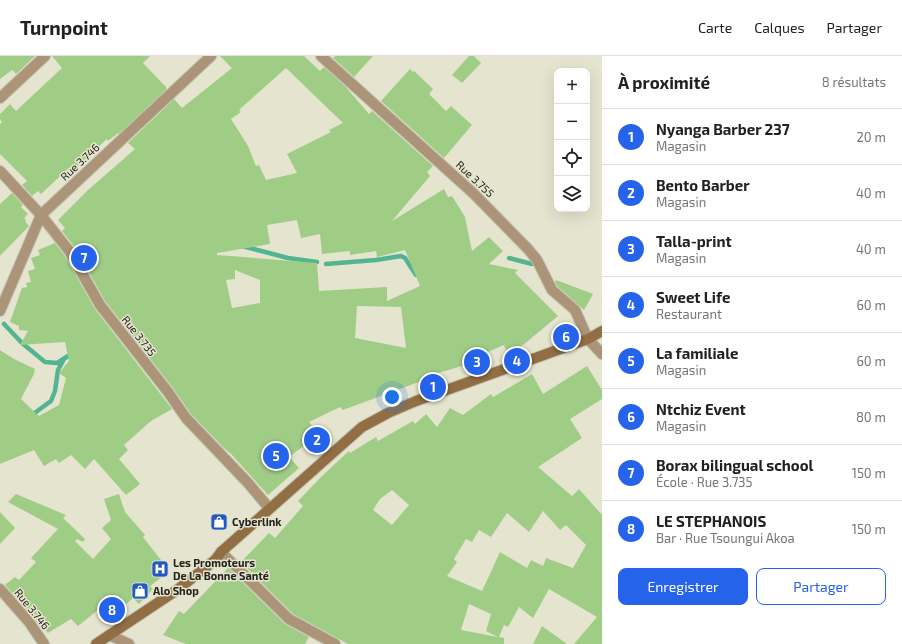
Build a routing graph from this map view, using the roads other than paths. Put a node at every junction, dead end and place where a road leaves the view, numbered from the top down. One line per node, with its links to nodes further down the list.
1 (45, 56): 4 (street)
2 (211, 56): 6 (street, Rue 3.746)
3 (321, 56): 9 (street, Rue 3.755)
4 (0, 98)
5 (0, 171): 6 (street, Rue 3.735)
6 (41, 215): 7 (street, Rue 3.746); 11 (street, Rue 3.735)
7 (0, 310)
8 (602, 331): 9 (main road)
9 (588, 339): 10 (street, Rue 3.755); 11 (main road)
10 (602, 354)
11 (269, 508): 12 (main road)
12 (222, 552): 14 (main road); 18 (street)
13 (0, 589): 15 (street, Rue 3.746)
14 (109, 635): 16 (main road); 17 (street)
15 (44, 644)
16 (96, 644)
17 (129, 644)
18 (335, 644)

